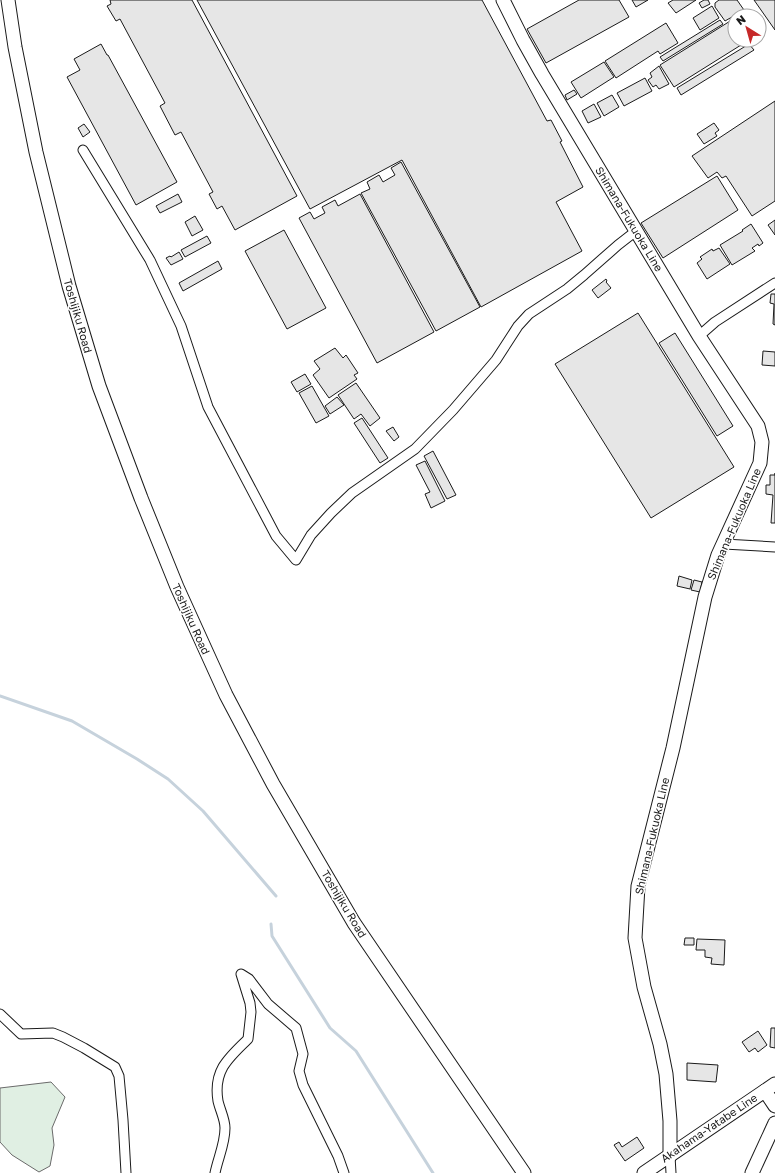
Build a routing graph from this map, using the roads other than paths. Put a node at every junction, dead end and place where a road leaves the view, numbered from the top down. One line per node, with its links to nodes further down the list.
1 (8, 0): 17 (main road, Toshijiku Road)
2 (503, 0): 4 (main road, Shimana-Fukuoka Line)
3 (83, 150): 4 (street)
4 (636, 231): 6 (main road, Shimana-Fukuoka Line)
5 (775, 283): 6 (street)
6 (699, 336): 7 (main road, Shimana-Fukuoka Line)
7 (724, 544): 8 (street); 13 (main road, Shimana-Fukuoka Line)
8 (775, 547)
9 (0, 1014): 14 (street)
10 (770, 1087): 11 (main road); 13 (main road, Akahama-Yatabe Line)
11 (775, 1106)
12 (775, 1123): 20 (main road)
13 (670, 1156): 18 (main road, Akahama-Yatabe Line); 19 (street)
14 (126, 1173)
15 (215, 1173): 16 (street)
16 (344, 1173)
17 (524, 1173)
18 (644, 1173)
19 (671, 1173)
20 (752, 1173)

